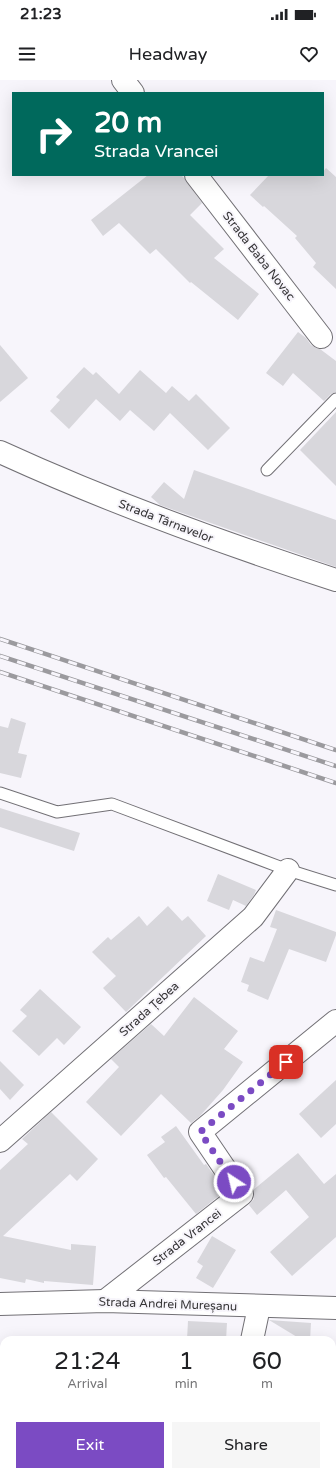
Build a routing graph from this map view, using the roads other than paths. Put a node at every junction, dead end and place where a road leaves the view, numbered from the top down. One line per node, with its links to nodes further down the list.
1 (123, 80): 2 (street)
2 (132, 92)
3 (197, 176): 4 (street, Strada Baba Novac)
4 (321, 337)
5 (336, 399): 7 (lane)
6 (0, 452): 8 (street, Strada Târnavelor)
7 (267, 470)
8 (336, 580)
9 (0, 794): 10 (lane)
10 (288, 870): 11 (lane); 13 (street, Strada Țebea)
11 (336, 885)
12 (336, 1022): 14 (street, Strada Vrancei)
13 (0, 1141)
14 (105, 1301): 15 (street, Strada Andrei Mureșanu); 16 (street, Strada Andrei Mureșanu)
15 (0, 1304)
16 (259, 1307): 17 (street, Strada Andrei Mureșanu); 18 (street)
17 (336, 1308)
18 (253, 1336)

